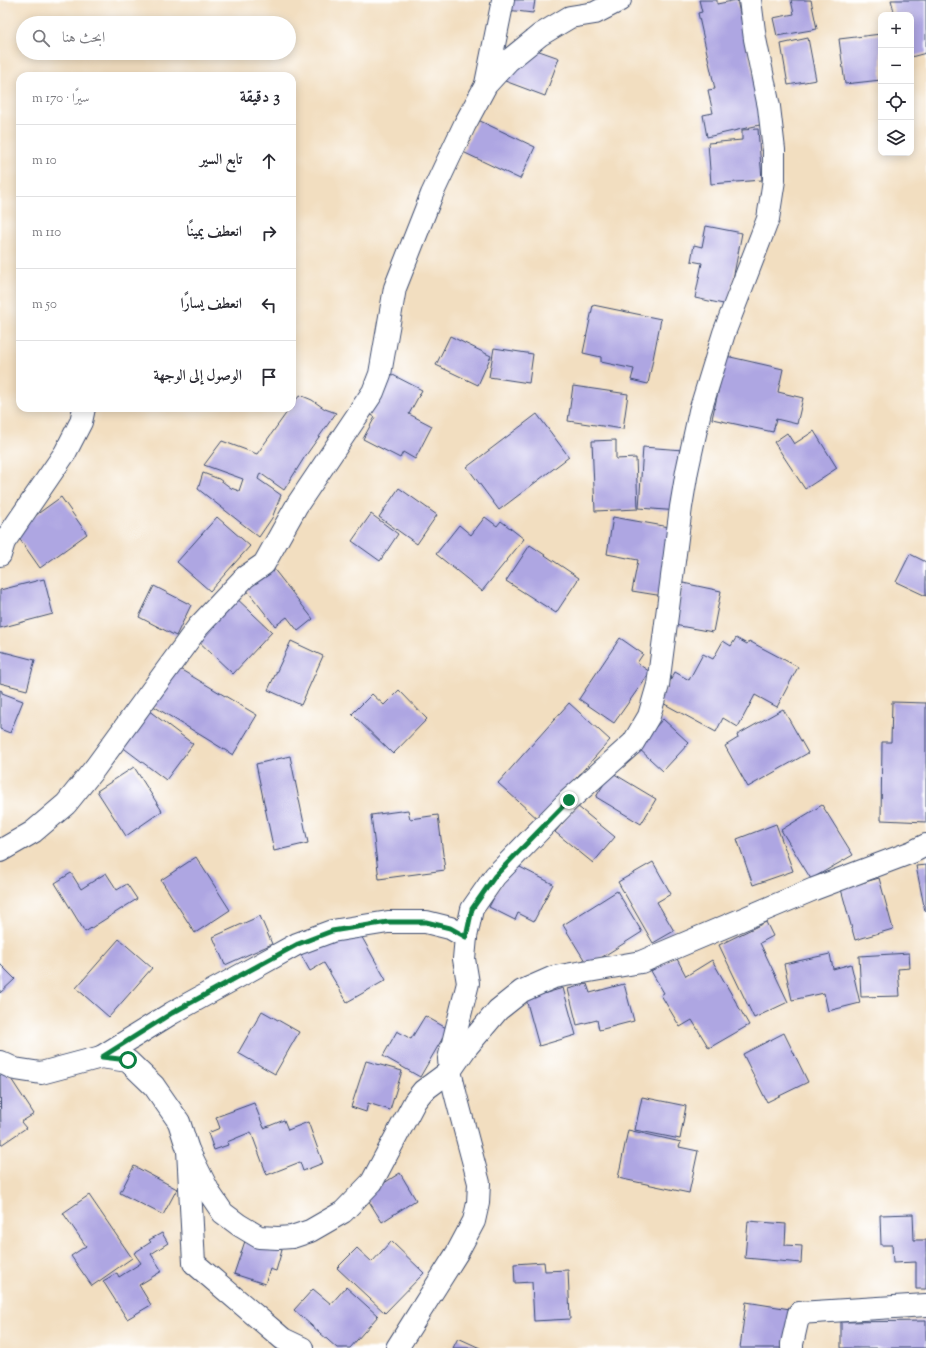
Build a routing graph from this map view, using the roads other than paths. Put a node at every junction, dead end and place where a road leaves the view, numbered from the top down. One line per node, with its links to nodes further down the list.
1 (503, 0): 4 (street)
2 (620, 0): 4 (street)
3 (750, 0): 9 (street)
4 (486, 85): 8 (street)
5 (83, 412): 6 (street)
6 (0, 555)
7 (926, 845): 12 (street)
8 (0, 850)
9 (466, 937): 10 (street); 12 (street)
10 (102, 1057): 11 (street); 13 (street)
11 (0, 1062)
12 (450, 1071): 13 (street); 16 (street)
13 (188, 1150): 15 (street)
14 (926, 1305): 17 (street)
15 (302, 1348)
16 (397, 1348)
17 (792, 1348)

